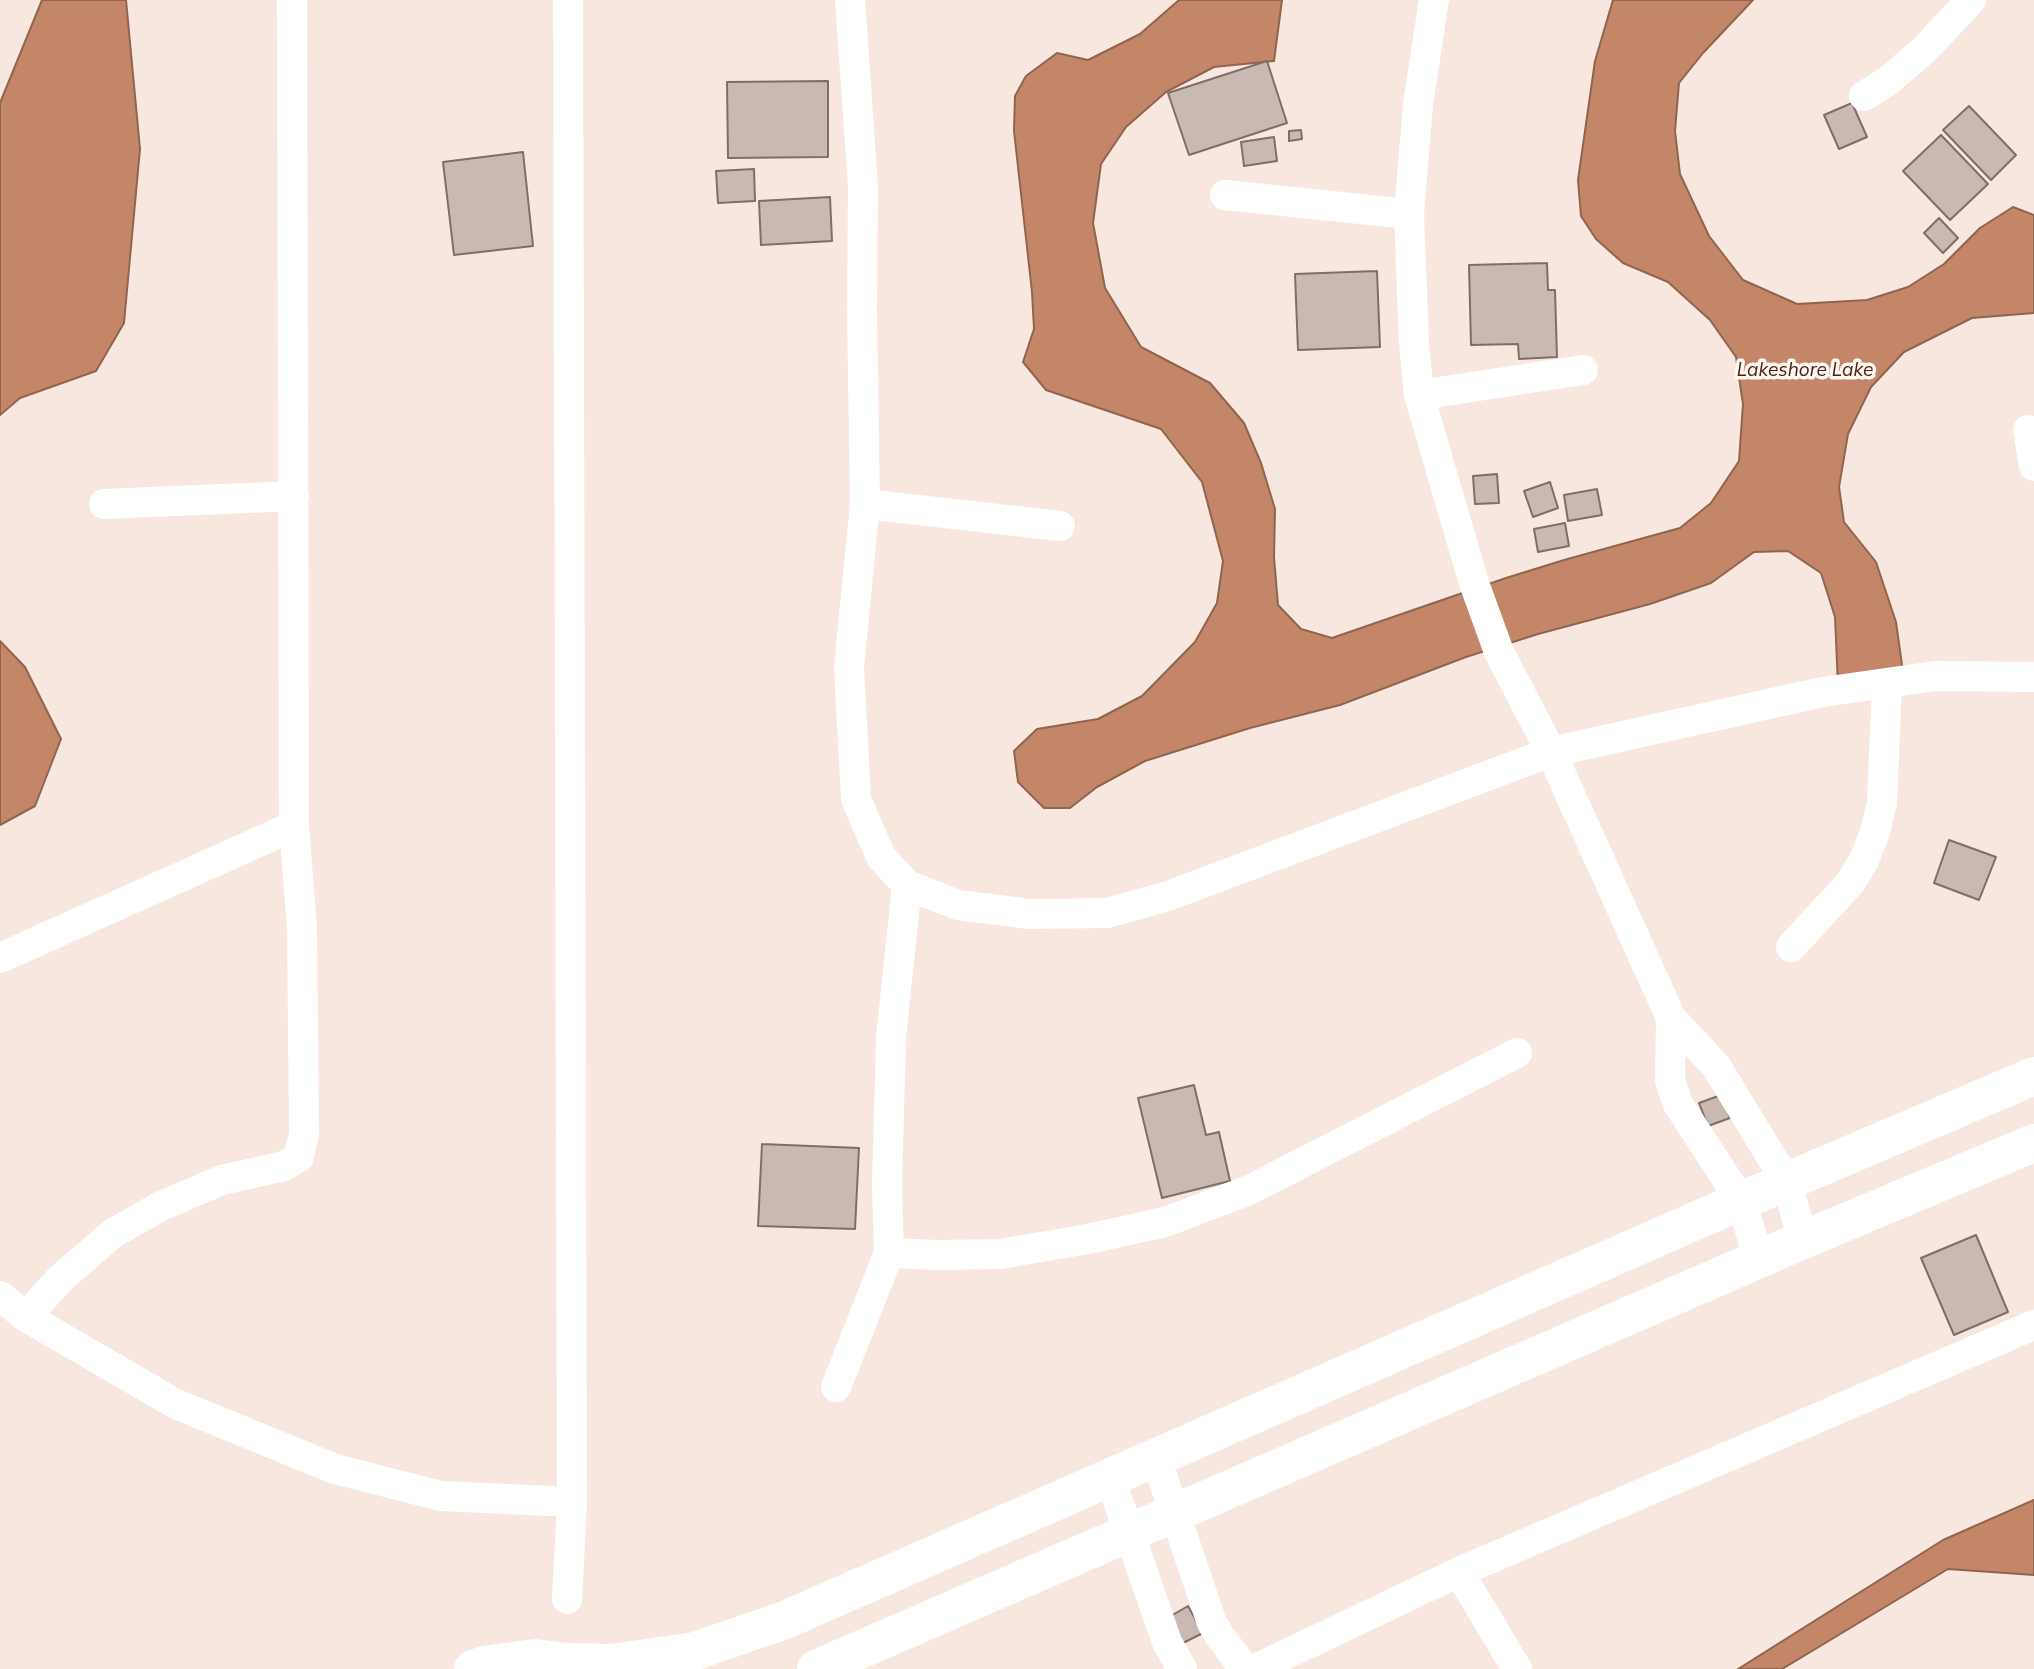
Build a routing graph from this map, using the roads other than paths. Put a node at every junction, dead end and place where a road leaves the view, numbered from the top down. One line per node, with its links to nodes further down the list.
1 (292, 0): 13 (street)
2 (568, 0): 39 (street)
3 (850, 0): 15 (street)
4 (1434, 0): 8 (street)
5 (1971, 0): 6 (street)
6 (1864, 96)
7 (1225, 195): 8 (street)
8 (1409, 214): 10 (street)
9 (1583, 370): 10 (street)
10 (1419, 394): 19 (street)
11 (2028, 430): 12 (street)
12 (2034, 466)
13 (294, 496): 14 (street); 20 (street)
14 (104, 504)
15 (865, 504): 16 (street); 21 (street)
16 (1060, 526)
17 (2034, 677): 18 (street)
18 (1887, 684): 19 (street); 22 (street)
19 (1551, 752): 21 (street); 24 (street)
20 (294, 826): 23 (street); 34 (street)
21 (907, 885): 31 (street)
22 (1790, 947)
23 (0, 958)
24 (1671, 1018): 28 (street); 29 (street)
25 (1517, 1053): 31 (street)
26 (2034, 1076): 28 (street)
27 (2034, 1143): 30 (street)
28 (1786, 1181): 29 (street); 30 (street)
29 (1741, 1200): 32 (street); 37 (street)
30 (1803, 1240): 32 (street)
31 (890, 1253): 36 (street)
32 (1759, 1259): 40 (street)
33 (0, 1296): 34 (street)
34 (26, 1317): 39 (street)
35 (2034, 1325): 42 (street)
36 (836, 1387)
37 (1156, 1458): 38 (street); 40 (street)
38 (1110, 1478): 41 (street); 44 (street)
39 (572, 1502): 43 (street)
40 (1174, 1514): 41 (street); 47 (street)
41 (1128, 1534): 45 (street); 46 (street)
42 (1459, 1572): 48 (street); 49 (street)
43 (567, 1599)
44 (473, 1669)
45 (816, 1669)
46 (1182, 1669)
47 (1245, 1669)
48 (1255, 1669)
49 (1517, 1669)

